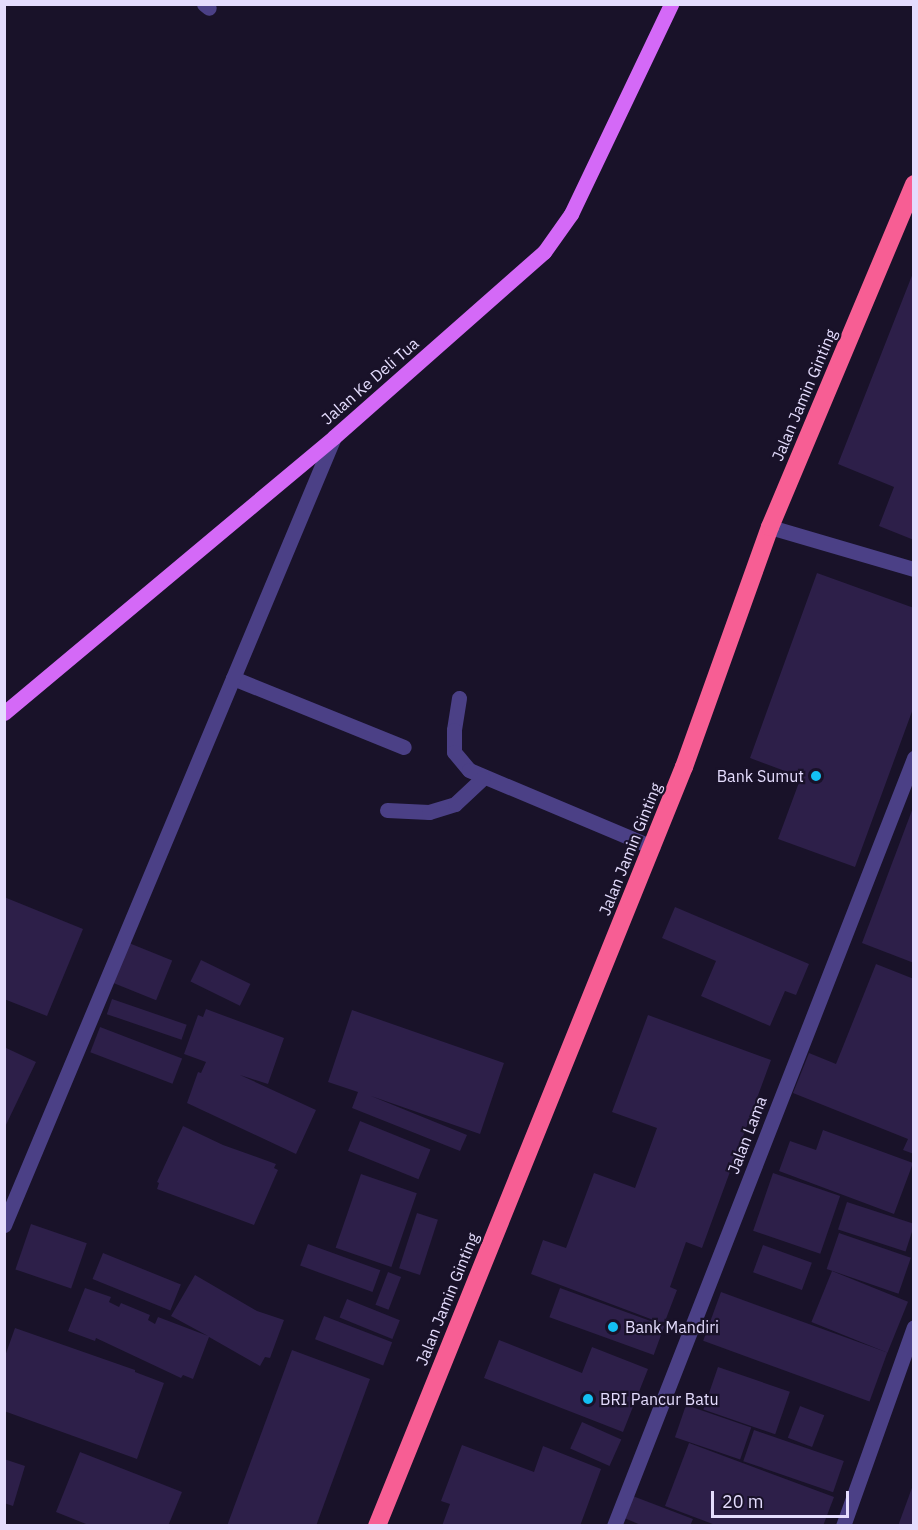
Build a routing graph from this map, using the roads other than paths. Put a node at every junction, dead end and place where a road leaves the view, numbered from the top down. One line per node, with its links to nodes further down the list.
1 (671, 4): 3 (main road, Jalan Ke Deli Tua)
2 (914, 184): 4 (highway, Jalan Jamin Ginting)
3 (334, 437): 6 (street); 8 (main road, Jalan Ke Deli Tua)
4 (770, 527): 5 (street); 13 (highway, Jalan Jamin Ginting)
5 (914, 569)
6 (232, 678): 9 (street); 14 (street)
7 (459, 698): 11 (street)
8 (4, 713)
9 (404, 747)
10 (914, 758): 17 (street, Jalan Lama)
11 (483, 778): 12 (street); 13 (street)
12 (387, 810)
13 (652, 847): 16 (highway, Jalan Jamin Ginting)
14 (4, 1225)
15 (914, 1327): 18 (street)
16 (377, 1526)
17 (614, 1526)
18 (843, 1526)

